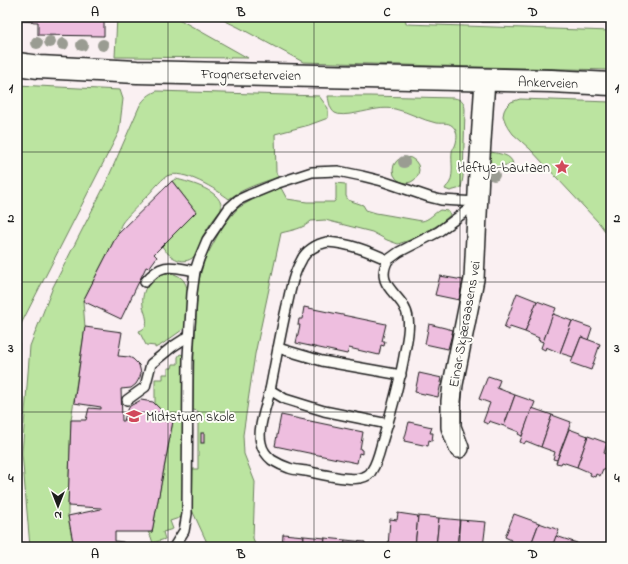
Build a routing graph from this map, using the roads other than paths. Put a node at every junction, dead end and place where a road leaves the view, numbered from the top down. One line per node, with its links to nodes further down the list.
1 (17, 64): 2 (main road, Frognerseterveien)
2 (485, 80): 3 (main road, Ankerveien); 4 (street, Einar Skjæraasens vei)
3 (611, 84)
4 (478, 202): 5 (lane); 6 (lane); 14 (street, Einar Skjæraasens vei)
5 (388, 260): 9 (lane); 10 (lane)
6 (195, 271): 7 (lane); 8 (lane)
7 (145, 282)
8 (189, 336): 12 (lane); 15 (lane)
9 (278, 348): 10 (lane); 11 (lane)
10 (401, 375): 13 (lane)
11 (270, 390): 13 (lane); 13 (lane)
12 (127, 400)
13 (388, 424)
14 (459, 448)
15 (174, 547)

